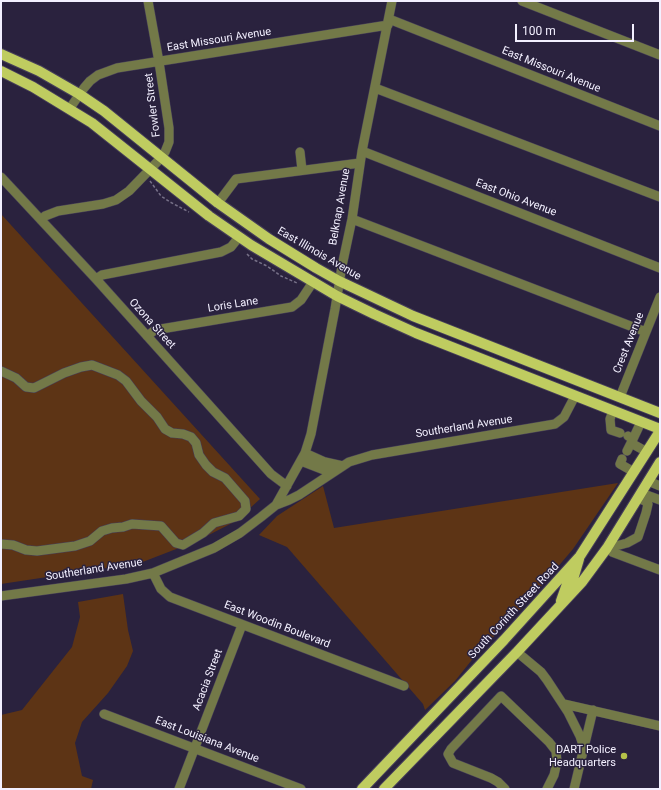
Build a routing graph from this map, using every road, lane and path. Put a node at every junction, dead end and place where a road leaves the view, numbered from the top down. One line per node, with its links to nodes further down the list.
1 (148, 1): 7 (street, Fowler Street)
2 (392, 1): 4 (street, Belknap Avenue)
3 (522, 1): 5 (street)
4 (388, 22): 7 (street, East Missouri Avenue); 9 (street, Belknap Avenue); 12 (street, East Missouri Avenue)
5 (660, 55)
6 (2, 57): 10 (main road, East Illinois Avenue)
7 (159, 62): 10 (street, East Missouri Avenue); 15 (street, Fowler Street)
8 (1, 71): 11 (main road)
9 (375, 88): 13 (street, Belknap Avenue); 20 (street)
10 (79, 94): 11 (street, East Missouri Avenue); 15 (main road, East Illinois Avenue)
11 (70, 108): 17 (main road)
12 (660, 126)
13 (362, 151): 16 (street, Belknap Avenue); 26 (street, East Ohio Avenue)
14 (300, 152): 18 (street)
15 (161, 158): 17 (street); 21 (main road, East Illinois Avenue)
16 (360, 163): 18 (street); 23 (street, Belknap Avenue)
17 (150, 169): 22 (main road); 24 (street)
18 (302, 170): 21 (street)
19 (1, 177): 24 (street, Ozona Street)
20 (660, 197)
21 (218, 203): 22 (main road); 28 (main road, East Illinois Avenue)
22 (209, 216): 25 (main road)
23 (352, 219): 28 (street, Belknap Avenue); 32 (street)
24 (41, 220): 27 (street, Ozona Street)
25 (239, 237): 27 (street); 29 (main road)
26 (660, 268)
27 (96, 279): 33 (street, Ozona Street)
28 (339, 281): 30 (street, Belknap Avenue); 34 (main road, East Illinois Avenue)
29 (313, 282): 30 (main road); 33 (street, Loris Lane)
30 (337, 296): 35 (main road); 45 (street, Belknap Avenue)
31 (660, 297): 32 (street, Crest Avenue)
32 (646, 332): 38 (street, Crest Avenue)
33 (147, 336): 51 (street, Ozona Street)
34 (513, 355): 35 (main road); 38 (main road, East Illinois Avenue)
35 (508, 369): 37 (main road)
36 (1, 371): 57 (street)
37 (575, 396): 39 (main road); 46 (street, Southerland Avenue)
38 (620, 397): 40 (main road, East Illinois Avenue)
39 (613, 411): 41 (main road); 43 (street)
40 (660, 413)
41 (641, 422): 42 (main road); 43 (street)
42 (660, 430): 44 (main road, South Corinth Street Road)
43 (627, 444): 44 (street); 48 (street)
44 (647, 452): 48 (main road, South Corinth Street Road)
45 (303, 457): 46 (street); 49 (street); 51 (street, Belknap Avenue)
46 (343, 466): 49 (street, Southerland Avenue)
47 (659, 467): 50 (main road)
48 (634, 472): 56 (main road, South Corinth Street Road)
49 (332, 474): 55 (street, Southerland Avenue)
50 (648, 482): 52 (street); 53 (main road)
51 (287, 486): 55 (street, Belknap Avenue)
52 (660, 486)
53 (640, 495): 54 (street); 58 (main road); 58 (street)
54 (660, 500)
55 (276, 505): 61 (street, Southerland Avenue)
56 (592, 538): 58 (main road); 59 (main road, South Corinth Street Road)
57 (1, 544)
58 (612, 549): 60 (street); 63 (main road)
59 (580, 556): 63 (main road); 65 (main road, South Corinth Street Road)
60 (660, 570)
61 (153, 573): 62 (street, Southerland Avenue); 64 (street, East Woodin Boulevard)
62 (1, 596)
63 (558, 606): 66 (main road)
64 (242, 625): 67 (street, East Woodin Boulevard); 72 (street, Acacia Street)
65 (504, 640): 66 (main road); 76 (main road, South Corinth Street Road)
66 (517, 652): 68 (street); 77 (main road)
67 (404, 686)
68 (564, 704): 69 (street); 73 (street)
69 (593, 710): 71 (street); 73 (street)
70 (104, 714): 72 (street, East Louisiana Avenue)
71 (660, 726)
72 (194, 748): 74 (street, Acacia Street); 75 (street, East Louisiana Avenue)
73 (584, 748): 80 (street)
74 (179, 789)
75 (301, 789)
76 (362, 789)
77 (384, 789)
78 (505, 789): 79 (street)
79 (547, 789)
80 (574, 789)

